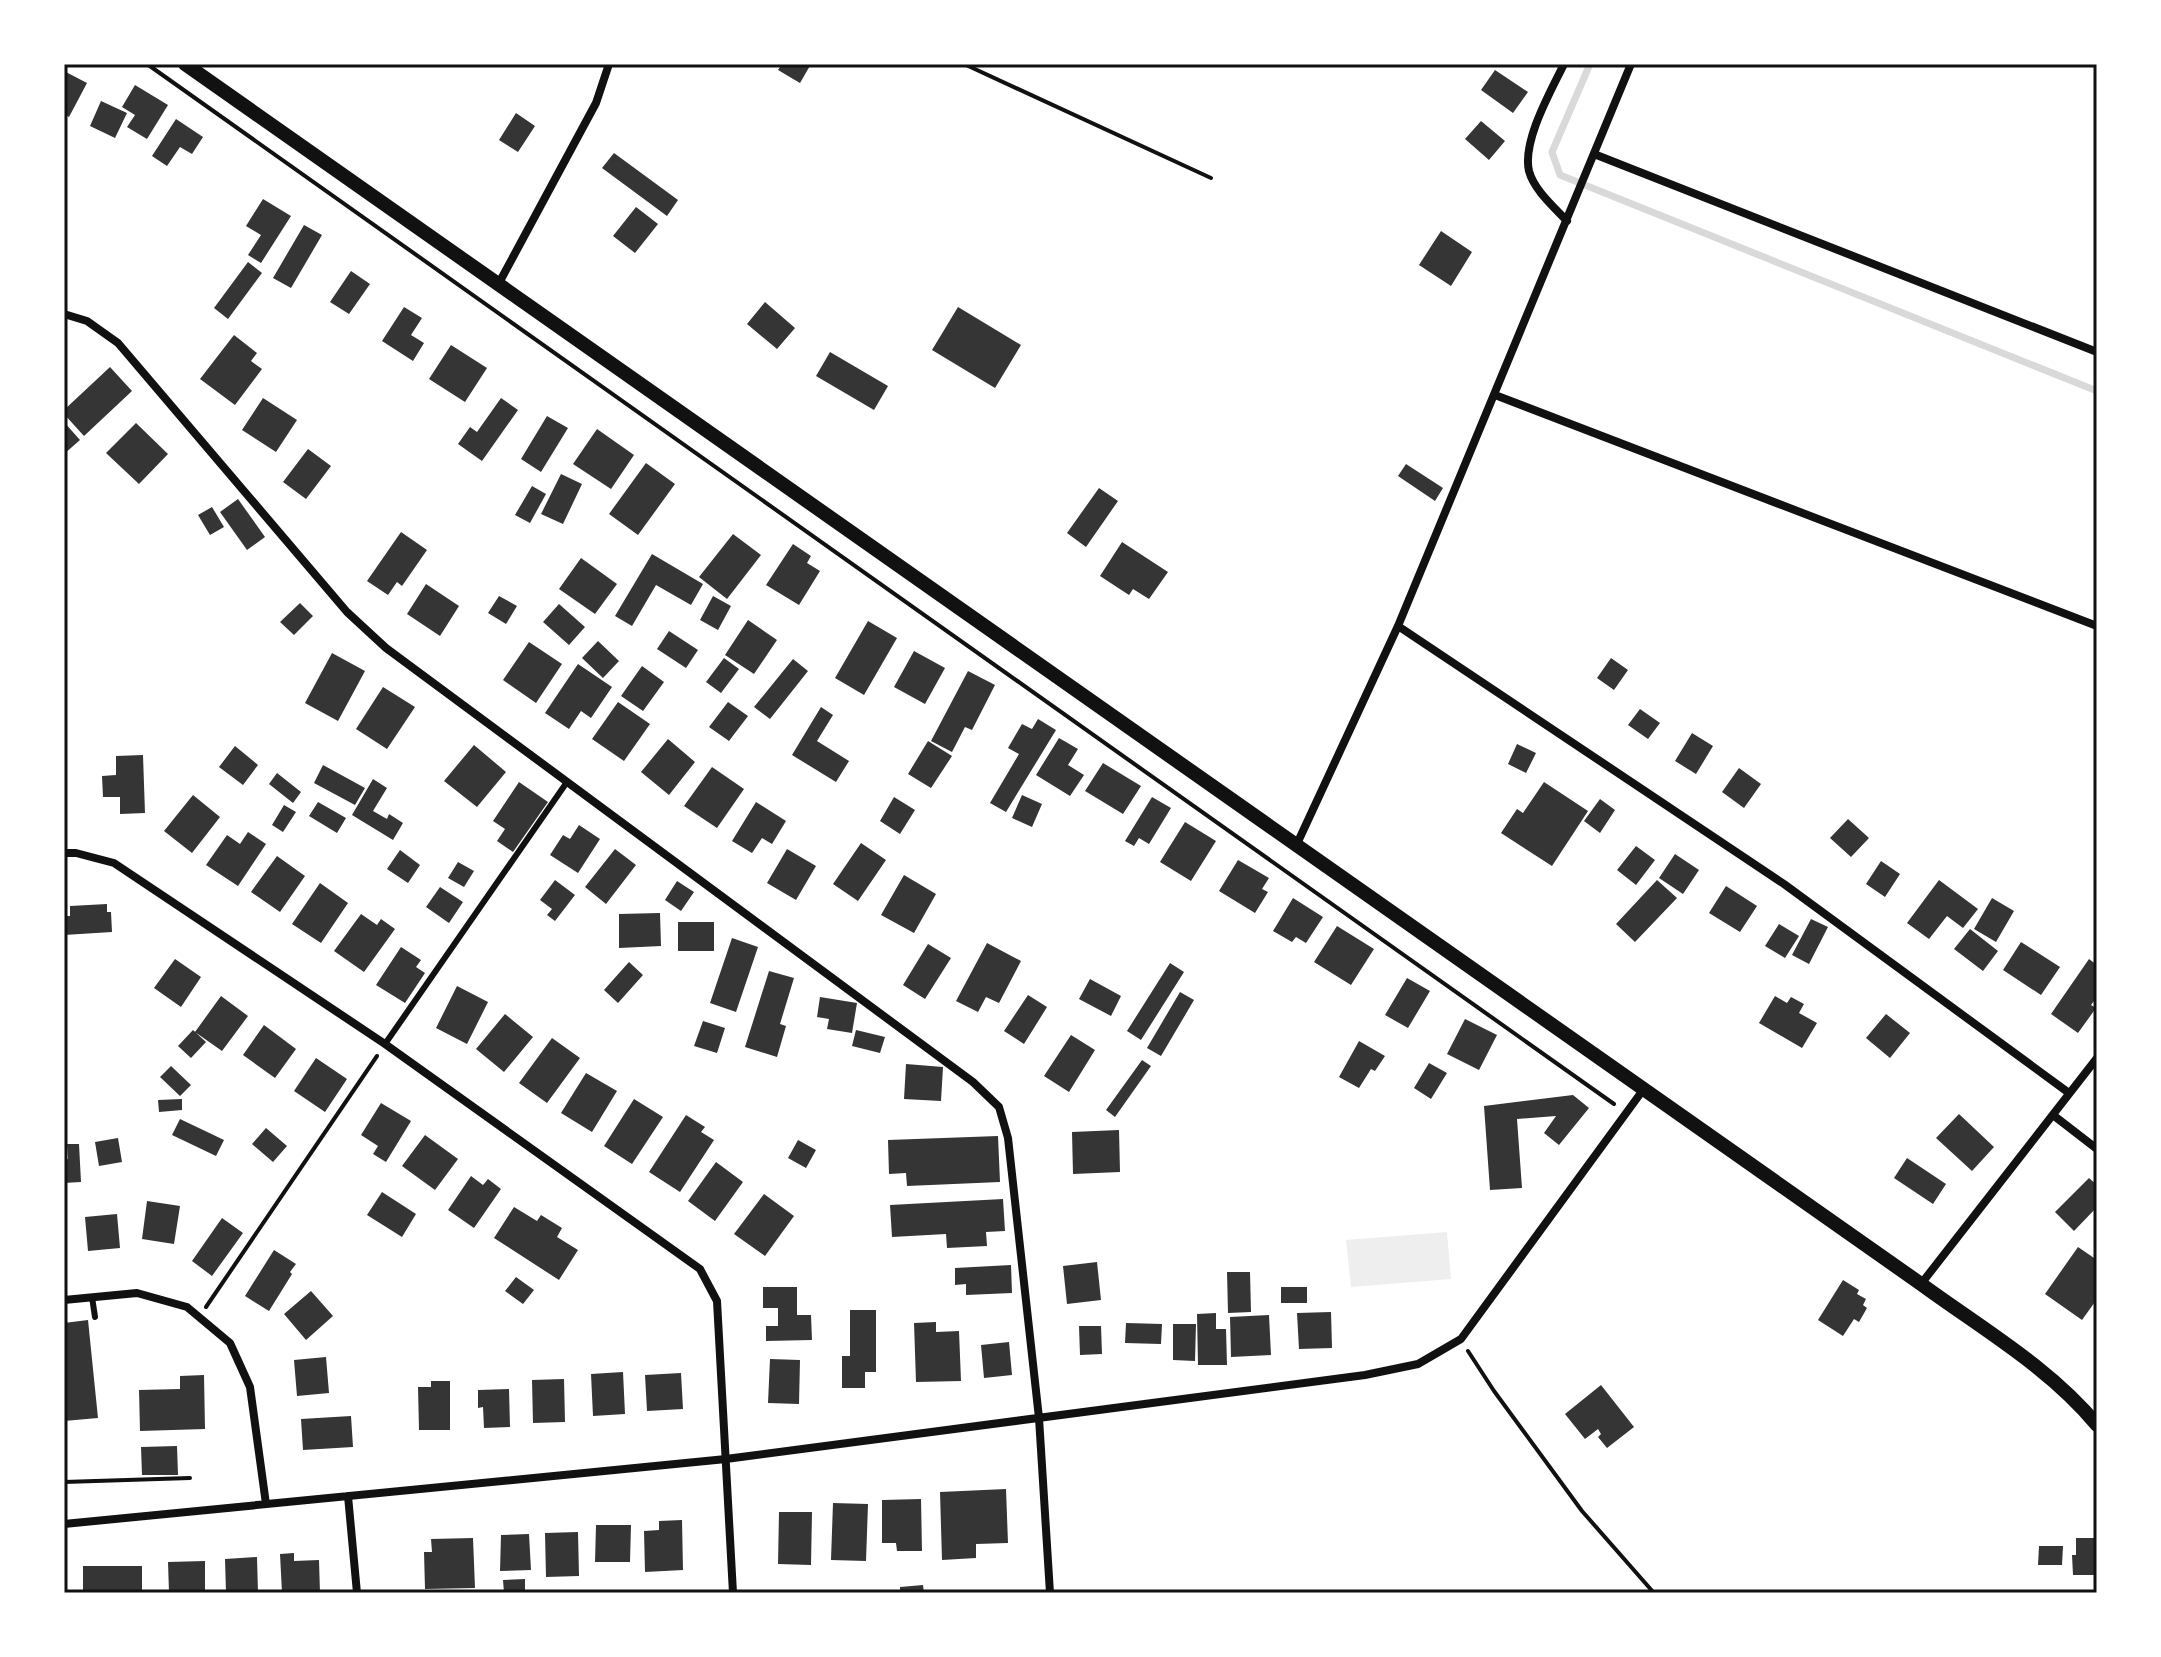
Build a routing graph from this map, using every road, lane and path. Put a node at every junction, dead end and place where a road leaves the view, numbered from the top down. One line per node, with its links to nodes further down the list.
1 (147, 64): 23 (path)
2 (185, 64): 10 (street)
3 (609, 64): 10 (street)
4 (964, 64): 8 (path)
5 (1564, 64): 9 (street)
6 (1631, 64): 7 (street)
7 (1594, 154): 9 (street); 12 (street)
8 (1211, 178)
9 (1567, 221): 13 (street)
10 (499, 283): 17 (street)
11 (64, 314): 16 (street)
12 (2097, 352)
13 (1495, 395): 14 (street); 15 (street)
14 (1398, 626): 17 (street); 22 (street)
15 (2097, 626)
16 (567, 782): 19 (lane); 32 (street)
17 (1296, 846): 21 (street)
18 (64, 853): 19 (street)
19 (385, 1044): 30 (path); 34 (street)
20 (2097, 1058): 22 (street)
21 (1643, 1090): 23 (street); 26 (street)
22 (2069, 1093): 24 (street)
23 (1628, 1114): 31 (street)
24 (2053, 1115): 25 (street); 26 (street)
25 (2097, 1149)
26 (1921, 1284): 33 (street)
27 (92, 1297): 28 (street); 29 (lane); 30 (street)
28 (64, 1300)
29 (95, 1317)
30 (199, 1317): 38 (street)
31 (1461, 1339): 32 (street); 43 (path)
32 (1039, 1418): 34 (street); 42 (street)
33 (2097, 1425)
34 (726, 1459): 37 (street); 41 (street)
35 (190, 1478): 36 (path)
36 (64, 1482)
37 (348, 1496): 38 (street); 40 (street)
38 (266, 1504): 39 (street)
39 (64, 1524)
40 (357, 1593)
41 (733, 1593)
42 (1050, 1593)
43 (1654, 1593)

